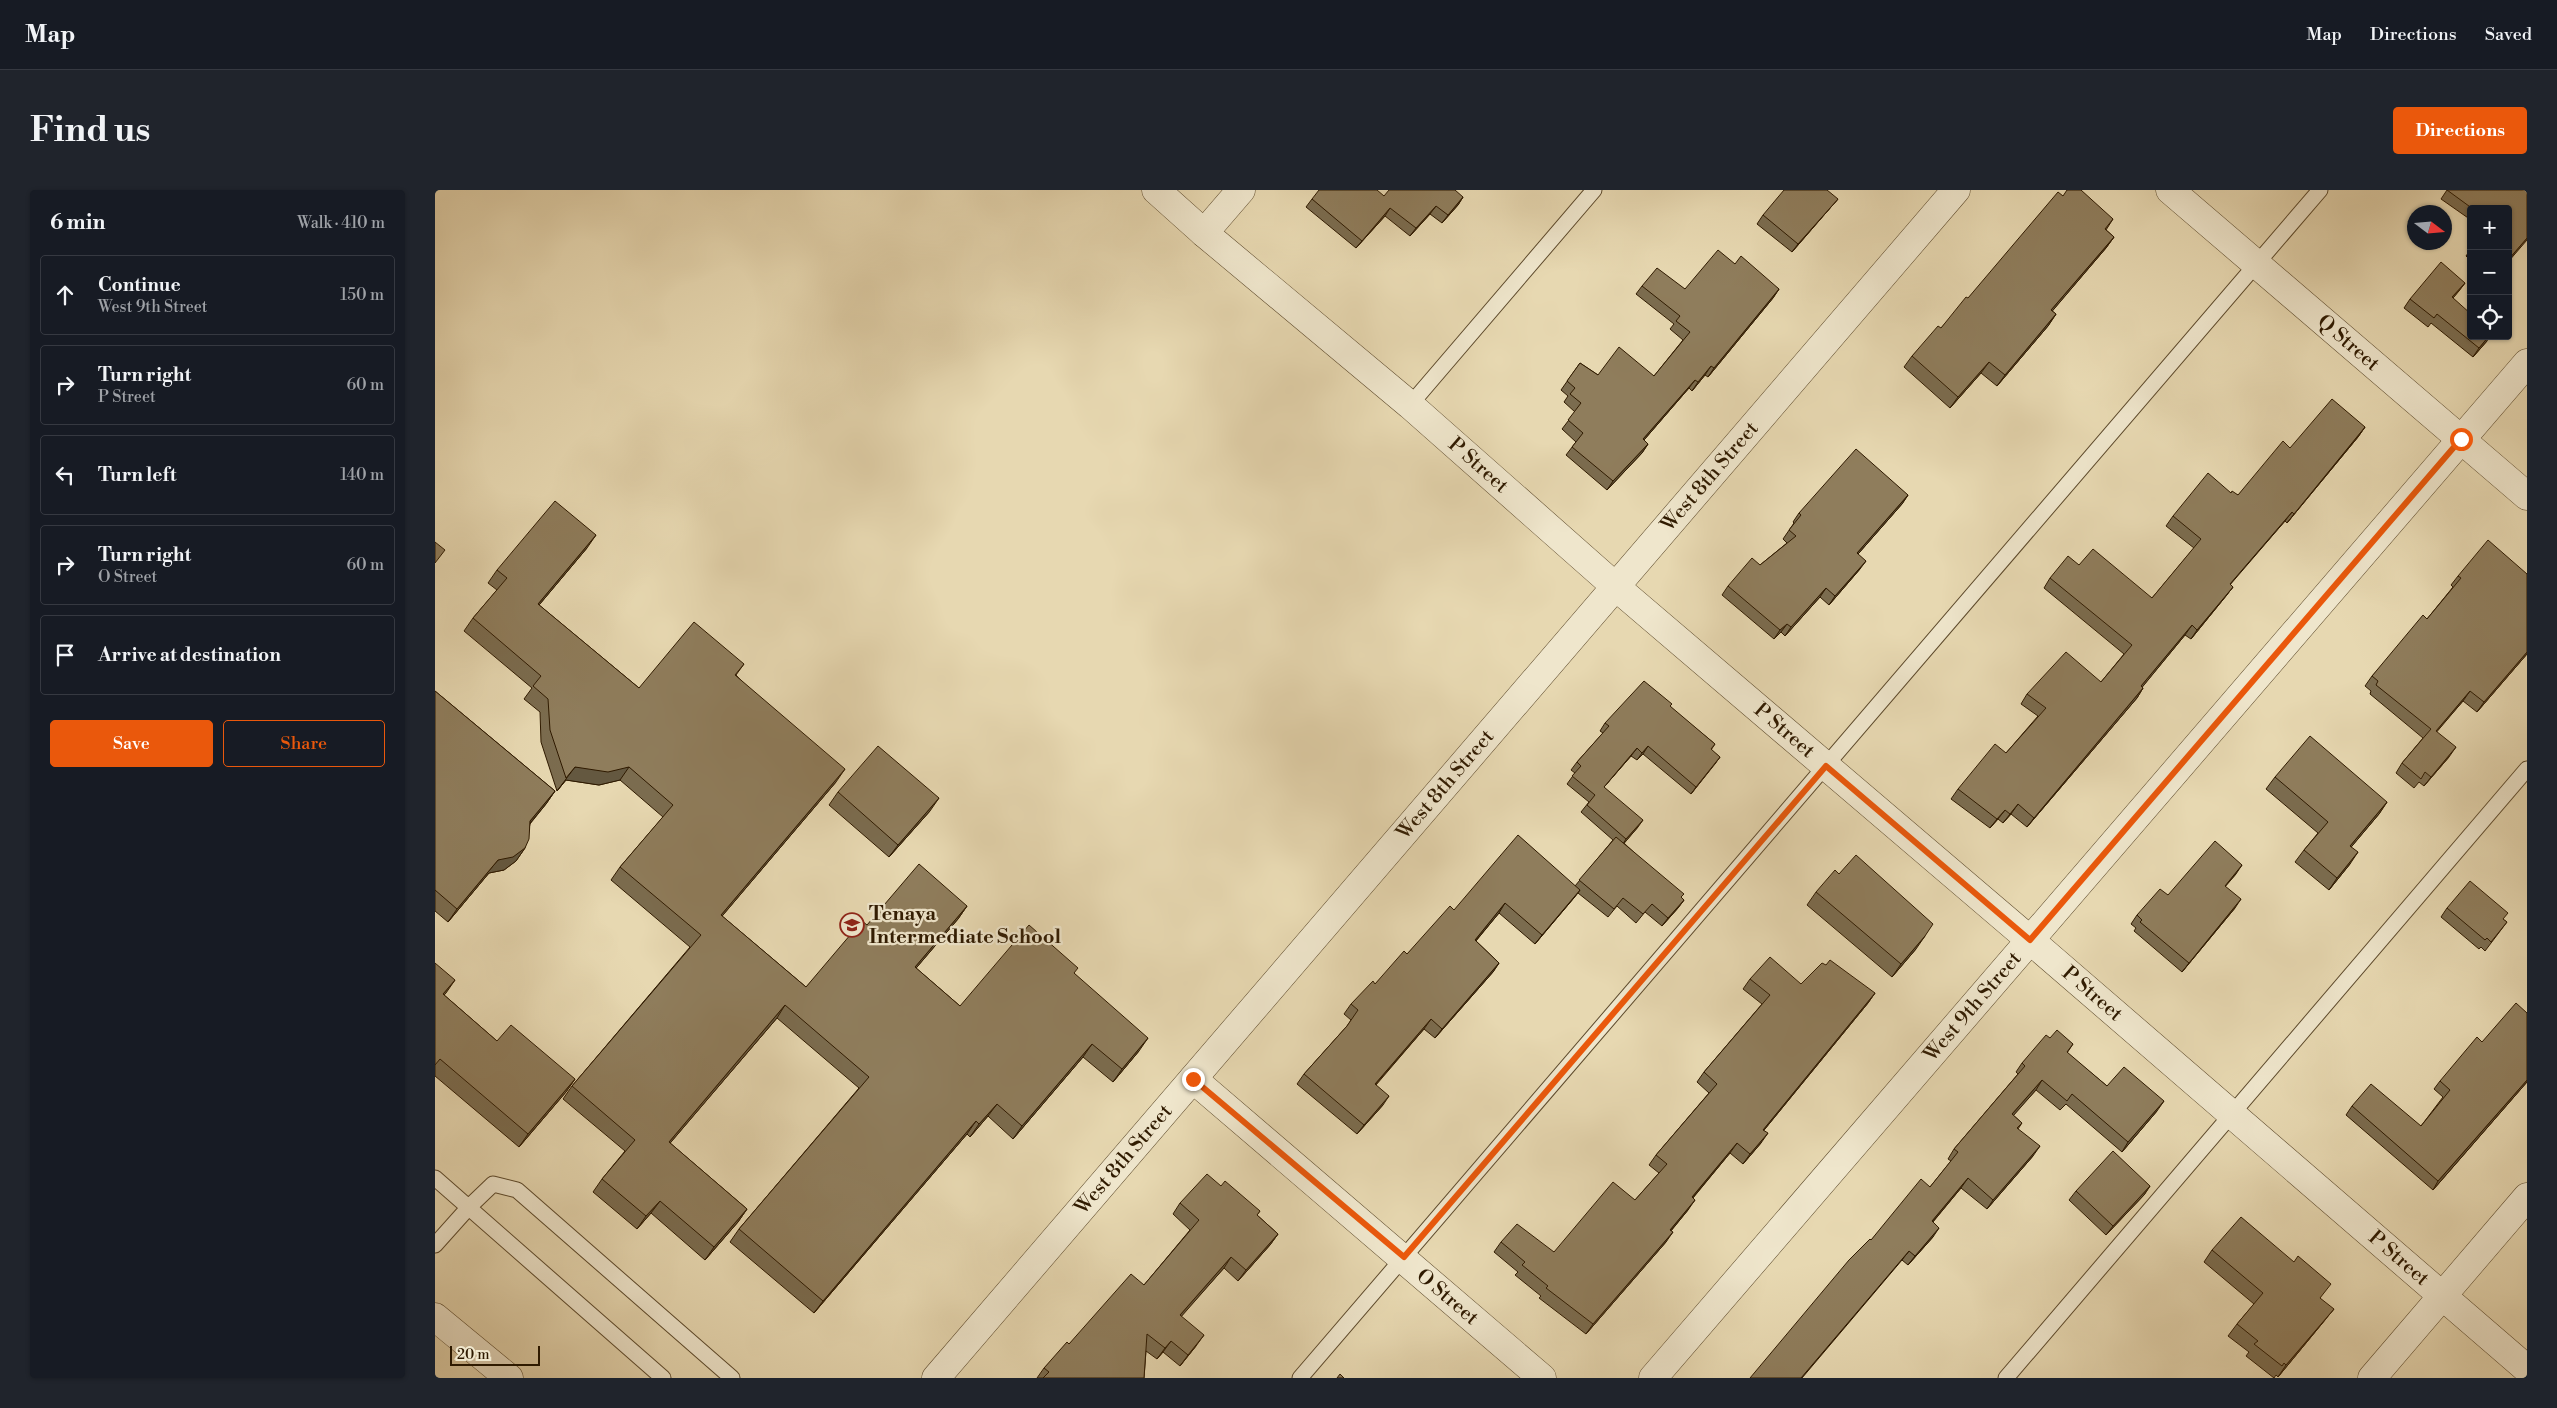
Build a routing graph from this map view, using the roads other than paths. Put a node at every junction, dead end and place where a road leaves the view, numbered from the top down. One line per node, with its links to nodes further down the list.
1 (1156, 190): 7 (street, P Street)
2 (1241, 190): 7 (street)
3 (1593, 190): 10 (lane)
4 (1956, 190): 13 (street, West 8th Street)
5 (2170, 190): 8 (street, Q Street)
6 (2320, 190): 8 (lane)
7 (1203, 233): 10 (street, P Street)
8 (2256, 264): 11 (street, Q Street); 14 (lane)
9 (2527, 362): 11 (street, West 9th Street)
10 (1410, 405): 13 (street, P Street)
11 (2461, 439): 12 (street, Q Street); 16 (street, West 9th Street)
12 (2527, 496)
13 (1616, 587): 14 (street, P Street); 17 (street, West 8th Street)
14 (1826, 766): 16 (street, P Street); 23 (lane)
15 (2527, 769): 18 (lane)
16 (2030, 940): 18 (street, P Street); 33 (street, West 9th Street)
17 (1193, 1079): 23 (street, O Street); 30 (street, West 8th Street)
18 (2231, 1114): 24 (street, P Street); 34 (lane)
19 (435, 1178): 21 (lane)
20 (2527, 1198): 24 (street)
21 (469, 1207): 22 (lane); 28 (lane); 29 (lane)
22 (435, 1245)
23 (1404, 1257): 31 (lane); 32 (street, O Street)
24 (2443, 1296): 26 (street, P Street); 35 (street)
25 (435, 1316): 27 (street)
26 (2527, 1369)
27 (509, 1378)
28 (663, 1378)
29 (732, 1378)
30 (936, 1378)
31 (1300, 1378)
32 (1542, 1378)
33 (1653, 1378)
34 (2006, 1378)
35 (2372, 1378)

